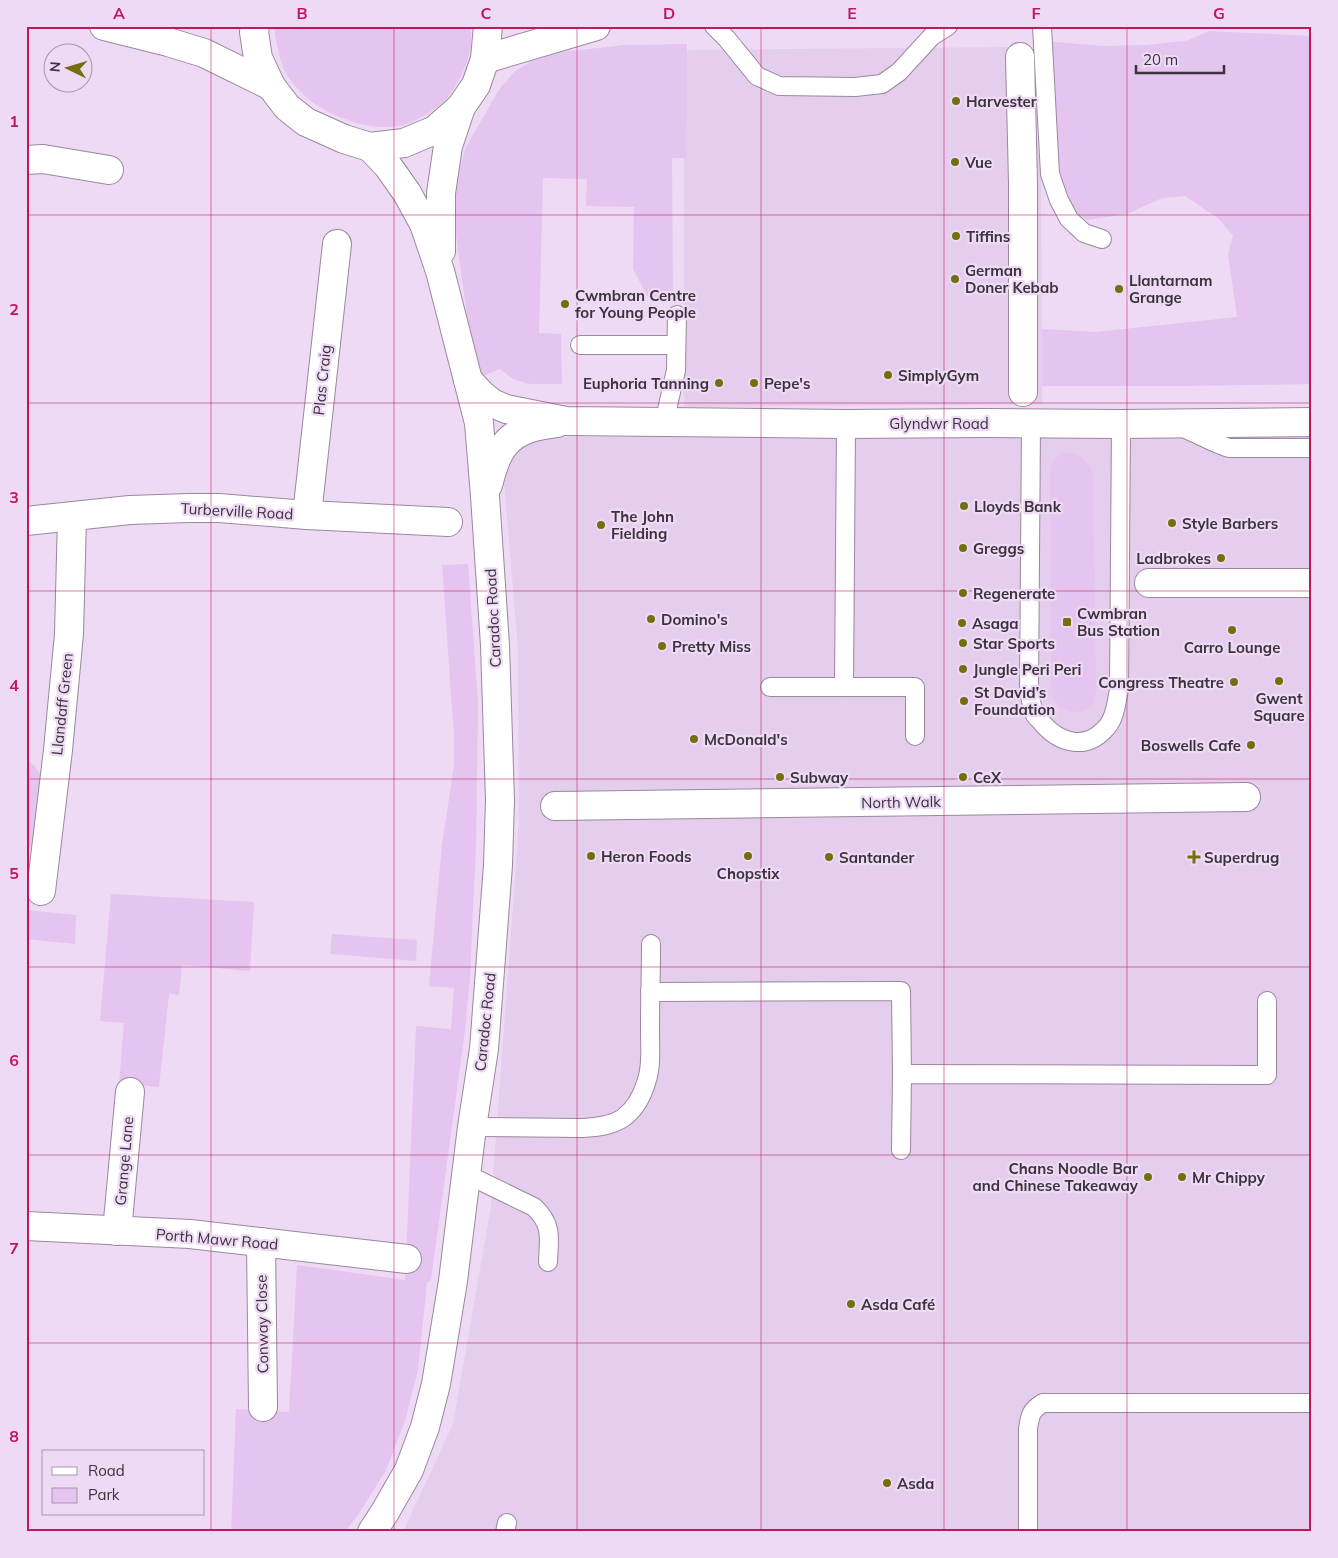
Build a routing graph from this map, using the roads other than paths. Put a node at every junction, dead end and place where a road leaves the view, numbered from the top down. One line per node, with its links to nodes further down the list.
1 (104, 26): 10 (street)
2 (255, 26): 10 (street)
3 (488, 26): 9 (street)
4 (596, 26): 9 (street)
5 (714, 26): 6 (lane)
6 (948, 26)
7 (1042, 26): 15 (lane)
8 (1020, 57): 22 (street)
9 (485, 59): 11 (street)
10 (271, 86): 12 (street)
11 (461, 107): 12 (street); 17 (street, Caradoc Road)
12 (370, 147): 17 (street, Caradoc Road)
13 (26, 160): 14 (street)
14 (109, 170)
15 (1102, 239)
16 (337, 244): 32 (street, Plas Craig)
17 (440, 271): 21 (street, Caradoc Road)
18 (677, 315): 20 (lane)
19 (580, 345): 20 (lane)
20 (676, 346): 24 (lane)
21 (468, 380): 23 (street); 31 (street, Caradoc Road)
22 (1023, 392)
23 (566, 421): 24 (street, Glyndwr Road); 31 (street, Caradoc Road)
24 (664, 422): 27 (street, Glyndwr Road)
25 (1312, 422): 29 (street, Glyndwr Road)
26 (1031, 423): 27 (street, Glyndwr Road); 28 (street, Glyndwr Road); 28 (lane)
27 (846, 424): 39 (lane)
28 (1121, 424): 29 (street, Glyndwr Road)
29 (1173, 424): 30 (lane)
30 (1312, 448)
31 (486, 496): 49 (street, Caradoc Road)
32 (307, 515): 33 (street, Turberville Road); 35 (street, Turberville Road)
33 (72, 517): 34 (street, Turberville Road); 43 (street, Llandaff Green)
34 (26, 521)
35 (448, 522)
36 (1149, 583): 37 (street)
37 (1312, 583)
38 (770, 687): 39 (lane)
39 (844, 687): 40 (lane)
40 (915, 736)
41 (1246, 797): 42 (street, North Walk)
42 (555, 806)
43 (41, 890)
44 (651, 944): 45 (lane)
45 (650, 992): 47 (lane); 49 (lane)
46 (1267, 1001): 47 (lane)
47 (902, 1074): 50 (lane)
48 (130, 1092): 53 (street, Grange Lane)
49 (472, 1128): 51 (street, Caradoc Road)
50 (901, 1150)
51 (466, 1174): 56 (lane); 59 (street, Caradoc Road)
52 (26, 1226): 53 (street, Porth Mawr Road)
53 (118, 1231): 54 (street, Porth Mawr Road)
54 (261, 1242): 55 (street, Porth Mawr Road); 58 (street, Conway Close)
55 (407, 1259)
56 (548, 1262)
57 (1312, 1403): 60 (lane)
58 (263, 1407)
59 (372, 1532)
60 (1028, 1532)

